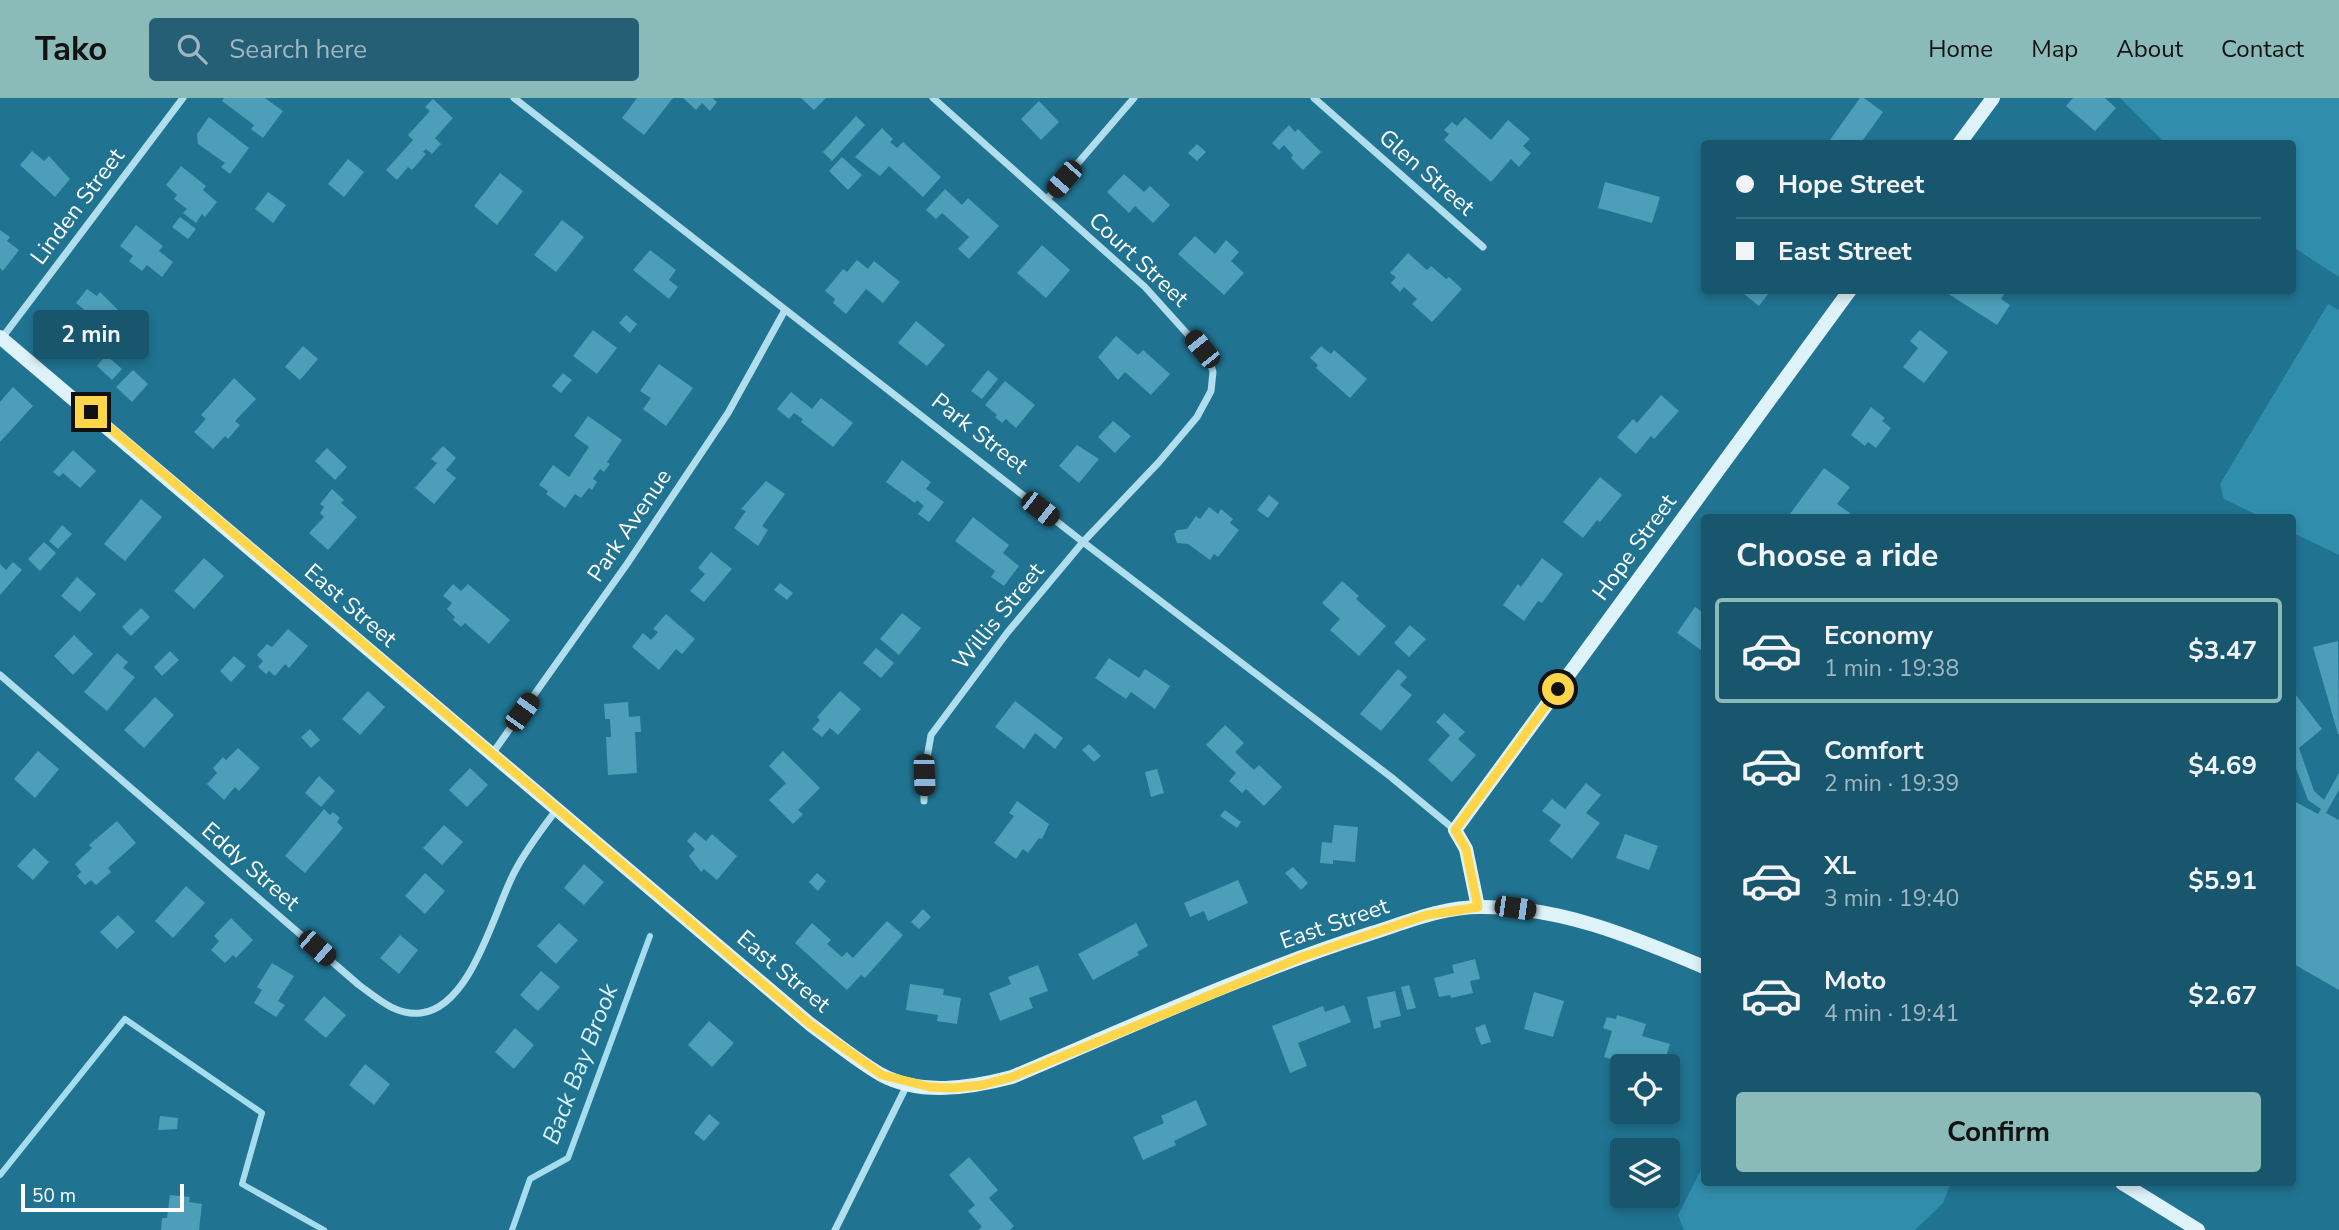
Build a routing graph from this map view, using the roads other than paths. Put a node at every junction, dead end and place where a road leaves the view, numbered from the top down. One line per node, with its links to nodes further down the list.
1 (183, 98): 12 (street, Linden Street)
2 (514, 98): 11 (street, Park Street)
3 (933, 98): 8 (street, Court Street)
4 (1134, 98): 8 (street)
5 (1314, 98): 9 (street, Glen Street)
6 (1993, 98): 7 (main road)
7 (1962, 140)
8 (1046, 199): 13 (street, Court Street)
9 (1483, 247)
10 (1847, 294): 19 (main road, Hope Street)
11 (785, 310): 14 (street, Park Street); 16 (street, Park Avenue)
12 (1, 337): 16 (main road, East Street)
13 (1213, 372): 14 (street, Willis Street)
14 (1083, 542): 17 (street, Willis Street); 19 (street, Park Street)
15 (0, 676): 18 (street, Eddy Street)
16 (492, 754): 18 (main road, East Street)
17 (925, 801)
18 (557, 808): 22 (main road, East Street)
19 (1455, 830): 20 (main road, Park Street)
20 (1478, 907): 21 (main road, East Street); 22 (main road, East Street)
21 (1701, 966)
22 (908, 1083): 24 (street)
23 (2127, 1186): 25 (main road)
24 (835, 1230)
25 (2198, 1230)

